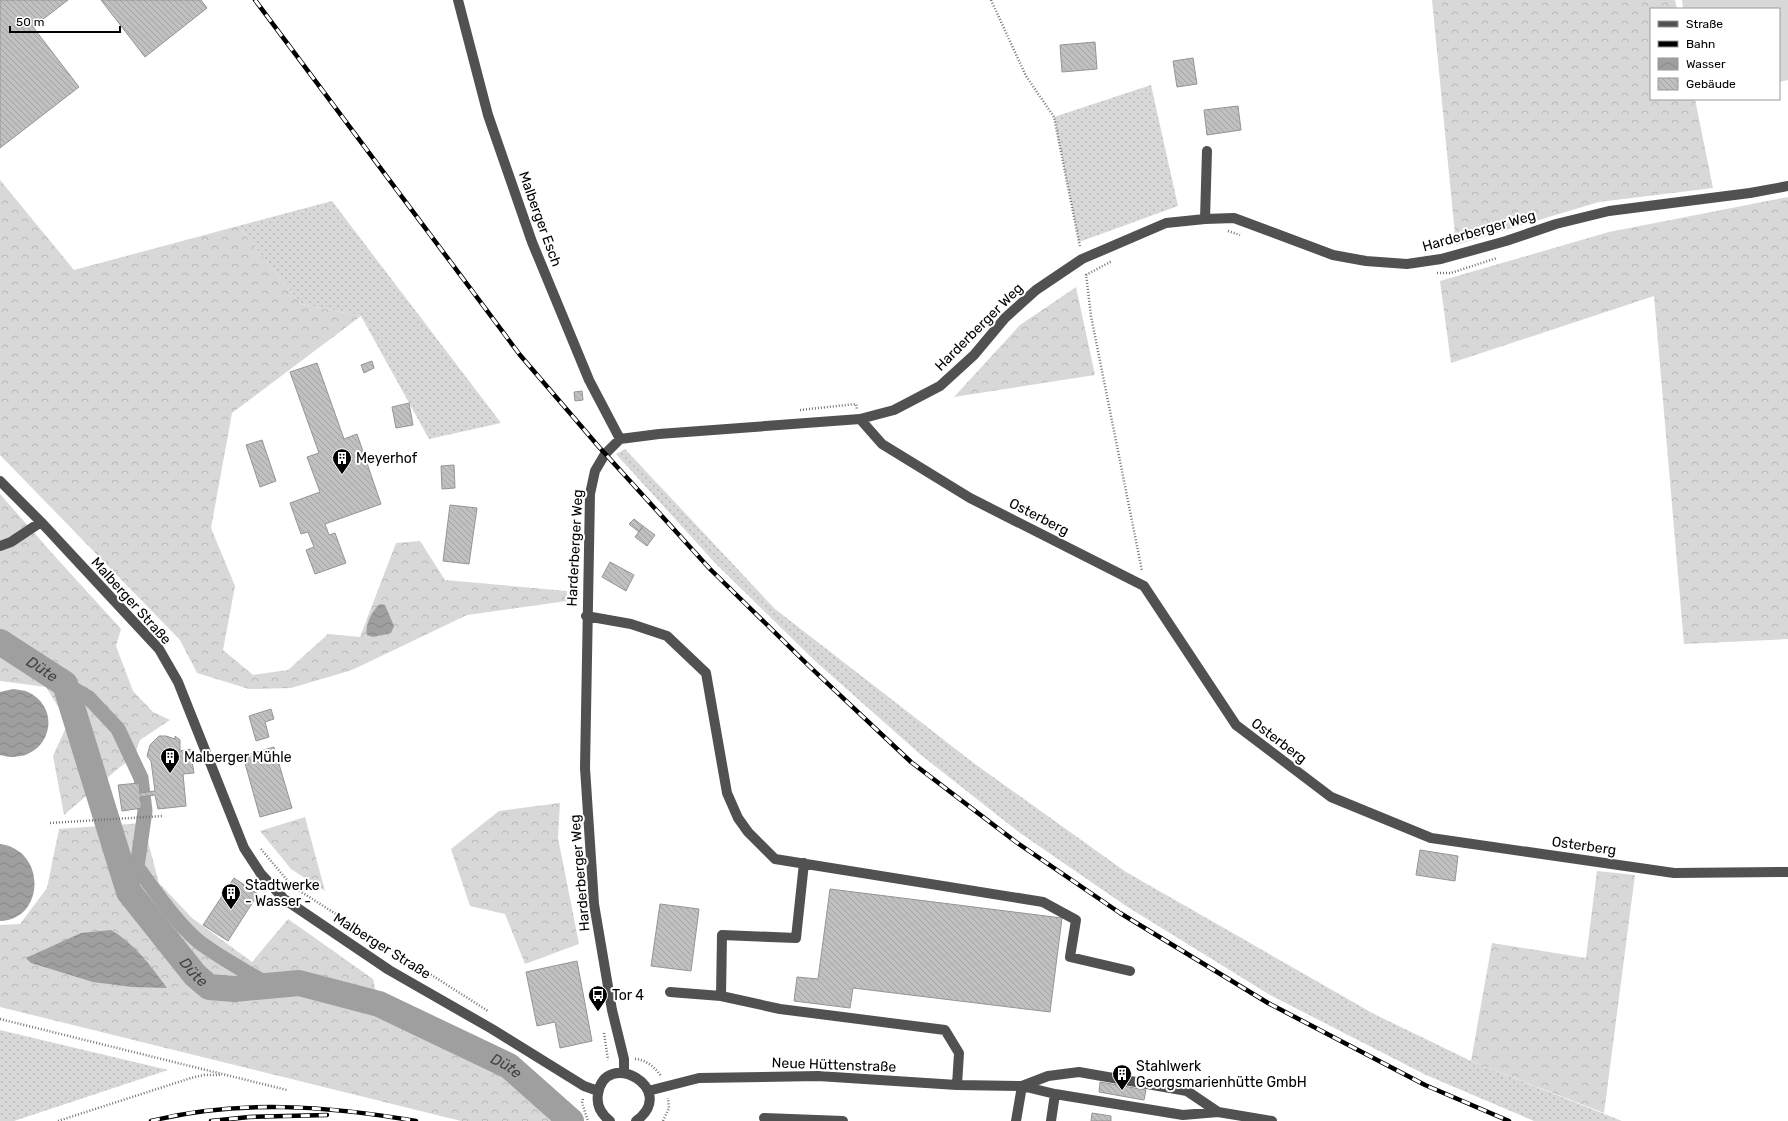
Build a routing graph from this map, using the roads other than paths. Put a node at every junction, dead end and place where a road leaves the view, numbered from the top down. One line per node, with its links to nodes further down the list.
1 (458, 0): 6 (street, Malberger Esch)
2 (1207, 151): 4 (street)
3 (1788, 186): 4 (street, Harderberger Weg)
4 (1205, 219): 5 (street, Harderberger Weg)
5 (860, 419): 6 (street, Harderberger Weg); 12 (street, Osterberg)
6 (620, 439): 10 (street, Harderberger Weg)
7 (0, 481): 8 (street, Malberger Straße)
8 (41, 522): 9 (street); 19 (street, Malberger Straße)
9 (0, 546)
10 (586, 616): 11 (street); 16 (street, Harderberger Weg)
11 (804, 863): 13 (street); 15 (street)
12 (1788, 872)
13 (1130, 971)
14 (670, 992): 15 (street)
15 (721, 996): 17 (street)
16 (624, 1073): 19 (street); 20 (street)
17 (957, 1085): 18 (street, Neue Hüttenstraße); 20 (street, Neue Hüttenstraße)
18 (1022, 1086): 21 (street, Neue Hüttenstraße); 22 (street, Neue Hüttenstraße); 27 (street)
19 (598, 1091): 24 (street)
20 (648, 1091): 25 (street)
21 (1055, 1094): 22 (street, Neue Hüttenstraße); 28 (street)
22 (1218, 1112): 29 (street, Neue Hüttenstraße)
23 (764, 1118): 26 (street)
24 (610, 1121)
25 (636, 1121)
26 (843, 1121)
27 (1016, 1121)
28 (1051, 1121)
29 (1272, 1121)

